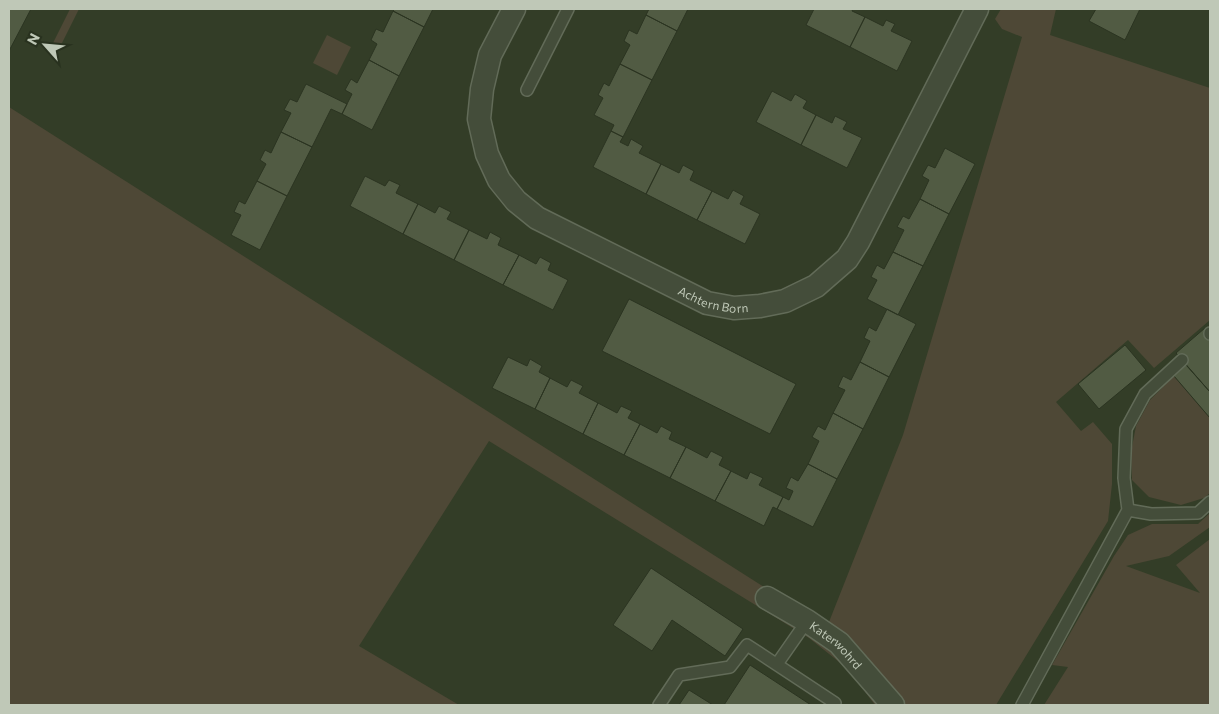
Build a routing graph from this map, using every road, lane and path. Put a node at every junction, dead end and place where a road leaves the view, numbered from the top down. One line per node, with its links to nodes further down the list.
1 (514, 9): 3 (street, Achtern Born)
2 (568, 9): 4 (lane)
3 (977, 9)
4 (527, 90)
5 (1182, 360): 7 (lane)
6 (1210, 502): 7 (lane)
7 (1128, 510): 14 (lane)
8 (767, 598): 9 (street, Katerwohrd)
9 (807, 621): 10 (lane); 13 (street, Katerwohrd)
10 (777, 664): 11 (lane); 12 (lane)
11 (835, 703)
12 (659, 705)
13 (893, 705)
14 (1022, 705)

